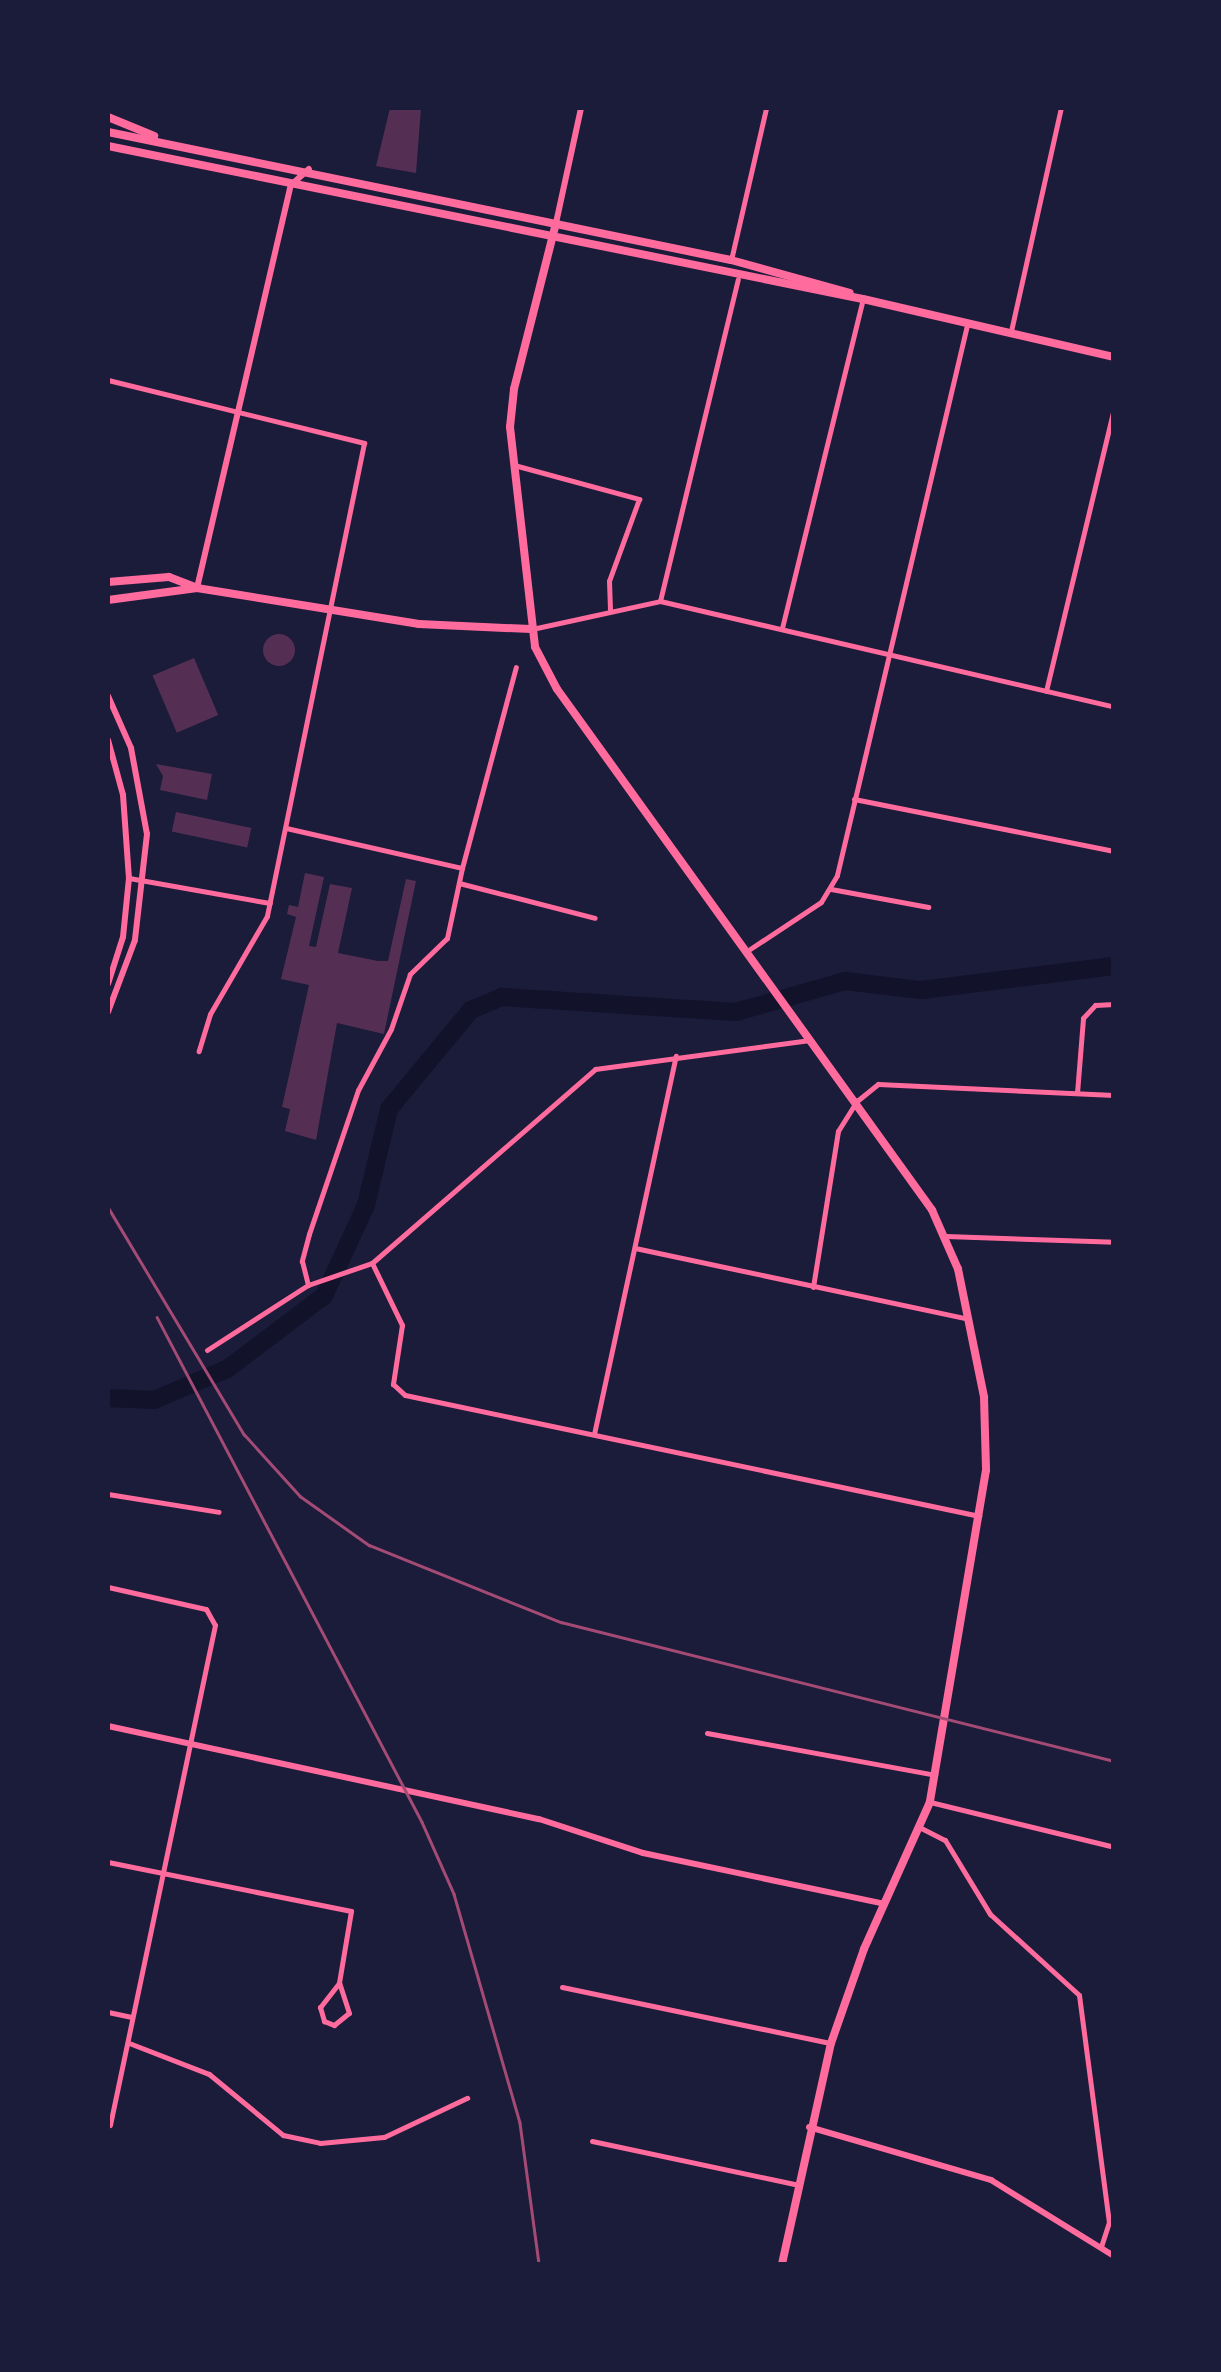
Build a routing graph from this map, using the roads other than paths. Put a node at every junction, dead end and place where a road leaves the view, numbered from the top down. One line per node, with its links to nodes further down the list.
1 (581, 108): 10 (street)
2 (766, 108): 12 (street)
3 (1062, 108): 16 (street)
4 (108, 117): 6 (highway)
5 (108, 132): 6 (highway)
6 (182, 144): 8 (highway)
7 (108, 146): 9 (highway)
8 (310, 170): 9 (street); 10 (highway)
9 (291, 185): 11 (highway); 20 (street)
10 (556, 223): 11 (highway); 12 (highway)
11 (552, 240): 13 (highway); 21 (highway)
12 (732, 260): 14 (highway)
13 (738, 279): 14 (highway); 25 (street)
14 (863, 299): 15 (highway); 28 (street)
15 (968, 322): 16 (highway); 30 (street)
16 (1011, 331): 17 (highway)
17 (1114, 357)
18 (108, 380): 20 (street)
19 (1114, 406): 32 (street)
20 (237, 412): 23 (street); 26 (street)
21 (514, 465): 27 (street); 29 (highway)
22 (108, 582): 23 (highway)
23 (197, 588): 24 (highway); 26 (highway)
24 (108, 600)
25 (660, 601): 27 (street); 28 (street)
26 (331, 610): 29 (highway); 37 (street)
27 (610, 611): 29 (street)
28 (782, 628): 30 (street)
29 (531, 629): 47 (highway)
30 (887, 654): 32 (street); 36 (street)
31 (516, 666): 39 (street)
32 (1046, 691): 34 (street)
33 (108, 696): 41 (street)
34 (1114, 707)
35 (108, 740): 40 (street)
36 (854, 798): 38 (street); 43 (street)
37 (286, 828): 39 (street); 44 (street)
38 (1114, 851)
39 (462, 868): 42 (street)
40 (130, 878): 41 (street); 48 (street)
41 (145, 880): 44 (street); 50 (street)
42 (459, 882): 46 (street); 61 (street)
43 (831, 889): 45 (street); 47 (street)
44 (270, 903): 52 (street)
45 (928, 907)
46 (595, 918)
47 (750, 950): 51 (highway)
48 (108, 984)
49 (1114, 1004): 54 (street)
50 (108, 1012)
51 (813, 1040): 53 (street); 56 (highway)
52 (200, 1051)
53 (676, 1056): 59 (street); 60 (street)
54 (1076, 1092): 55 (street); 56 (street)
55 (1114, 1095)
56 (857, 1101): 57 (highway); 62 (street)
57 (946, 1236): 58 (street); 63 (highway)
58 (1114, 1242)
59 (634, 1248): 62 (street); 65 (street)
60 (372, 1263): 61 (street); 65 (street)
61 (308, 1285): 64 (street)
62 (813, 1287): 63 (street)
63 (969, 1319): 68 (highway)
64 (207, 1350)
65 (594, 1434): 68 (street)
66 (108, 1494): 67 (street)
67 (220, 1512)
68 (979, 1516): 73 (highway)
69 (108, 1587): 72 (street)
70 (108, 1726): 72 (street)
71 (708, 1733): 73 (street)
72 (186, 1742): 78 (street); 79 (street)
73 (935, 1775): 74 (highway)
74 (930, 1802): 75 (highway); 76 (street)
75 (921, 1828): 79 (highway); 91 (street)
76 (1114, 1847)
77 (108, 1862): 78 (street)
78 (162, 1873): 80 (street); 83 (street)
79 (886, 1904): 85 (highway)
80 (340, 1983): 80 (street)
81 (562, 1987): 85 (street)
82 (108, 2012): 83 (street)
83 (131, 2017): 84 (street)
84 (129, 2043): 86 (street); 87 (street)
85 (831, 2043): 88 (highway)
86 (466, 2098)
87 (110, 2125)
88 (809, 2127): 90 (highway); 91 (street)
89 (592, 2141): 90 (street)
90 (795, 2184): 93 (highway)
91 (1101, 2247): 92 (street)
92 (1114, 2256)
93 (782, 2264)

